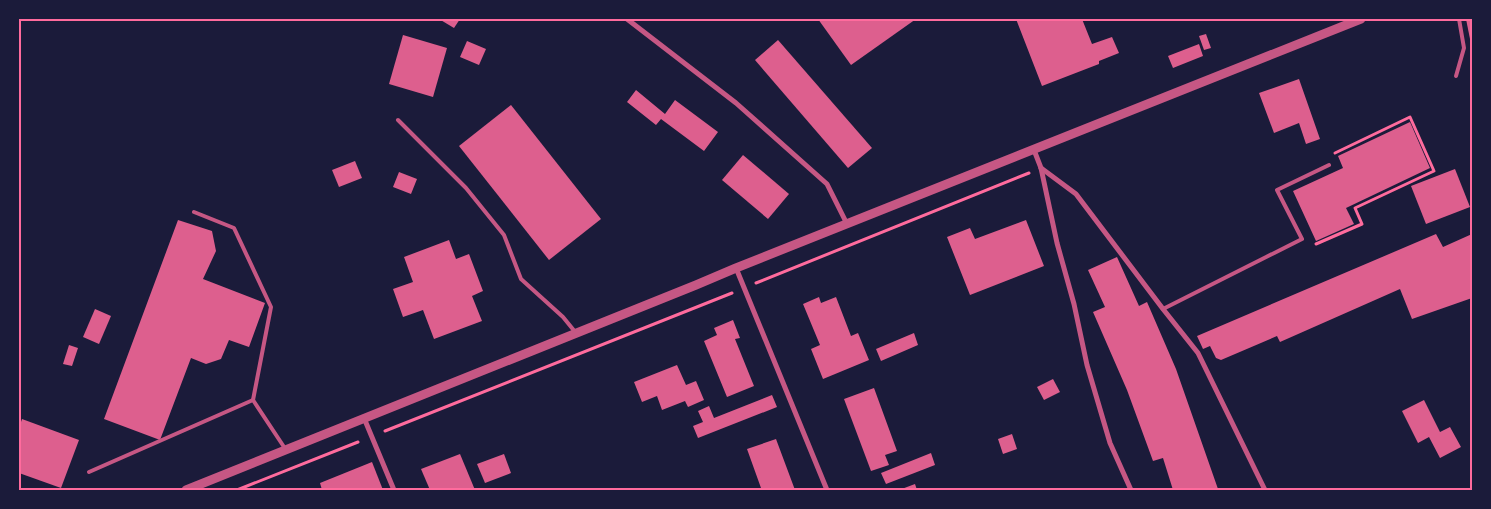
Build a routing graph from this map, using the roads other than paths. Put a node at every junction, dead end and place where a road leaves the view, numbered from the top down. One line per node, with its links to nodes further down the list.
1 (627, 19): 10 (street)
2 (1362, 19): 6 (street)
3 (1459, 19): 4 (lane)
4 (1456, 76)
5 (398, 120): 13 (lane)
6 (1034, 150): 8 (street); 10 (street)
7 (1329, 165): 12 (lane)
8 (1041, 168): 12 (street); 21 (street)
9 (194, 212): 14 (lane)
10 (847, 224): 11 (street)
11 (736, 268): 13 (street); 20 (street)
12 (1163, 309): 22 (street)
13 (576, 333): 15 (street)
14 (253, 400): 16 (lane); 17 (lane)
15 (364, 418): 16 (street); 19 (street)
16 (286, 450): 18 (street)
17 (89, 472)
18 (186, 490)
19 (394, 490)
20 (827, 490)
21 (1131, 490)
22 (1265, 490)

